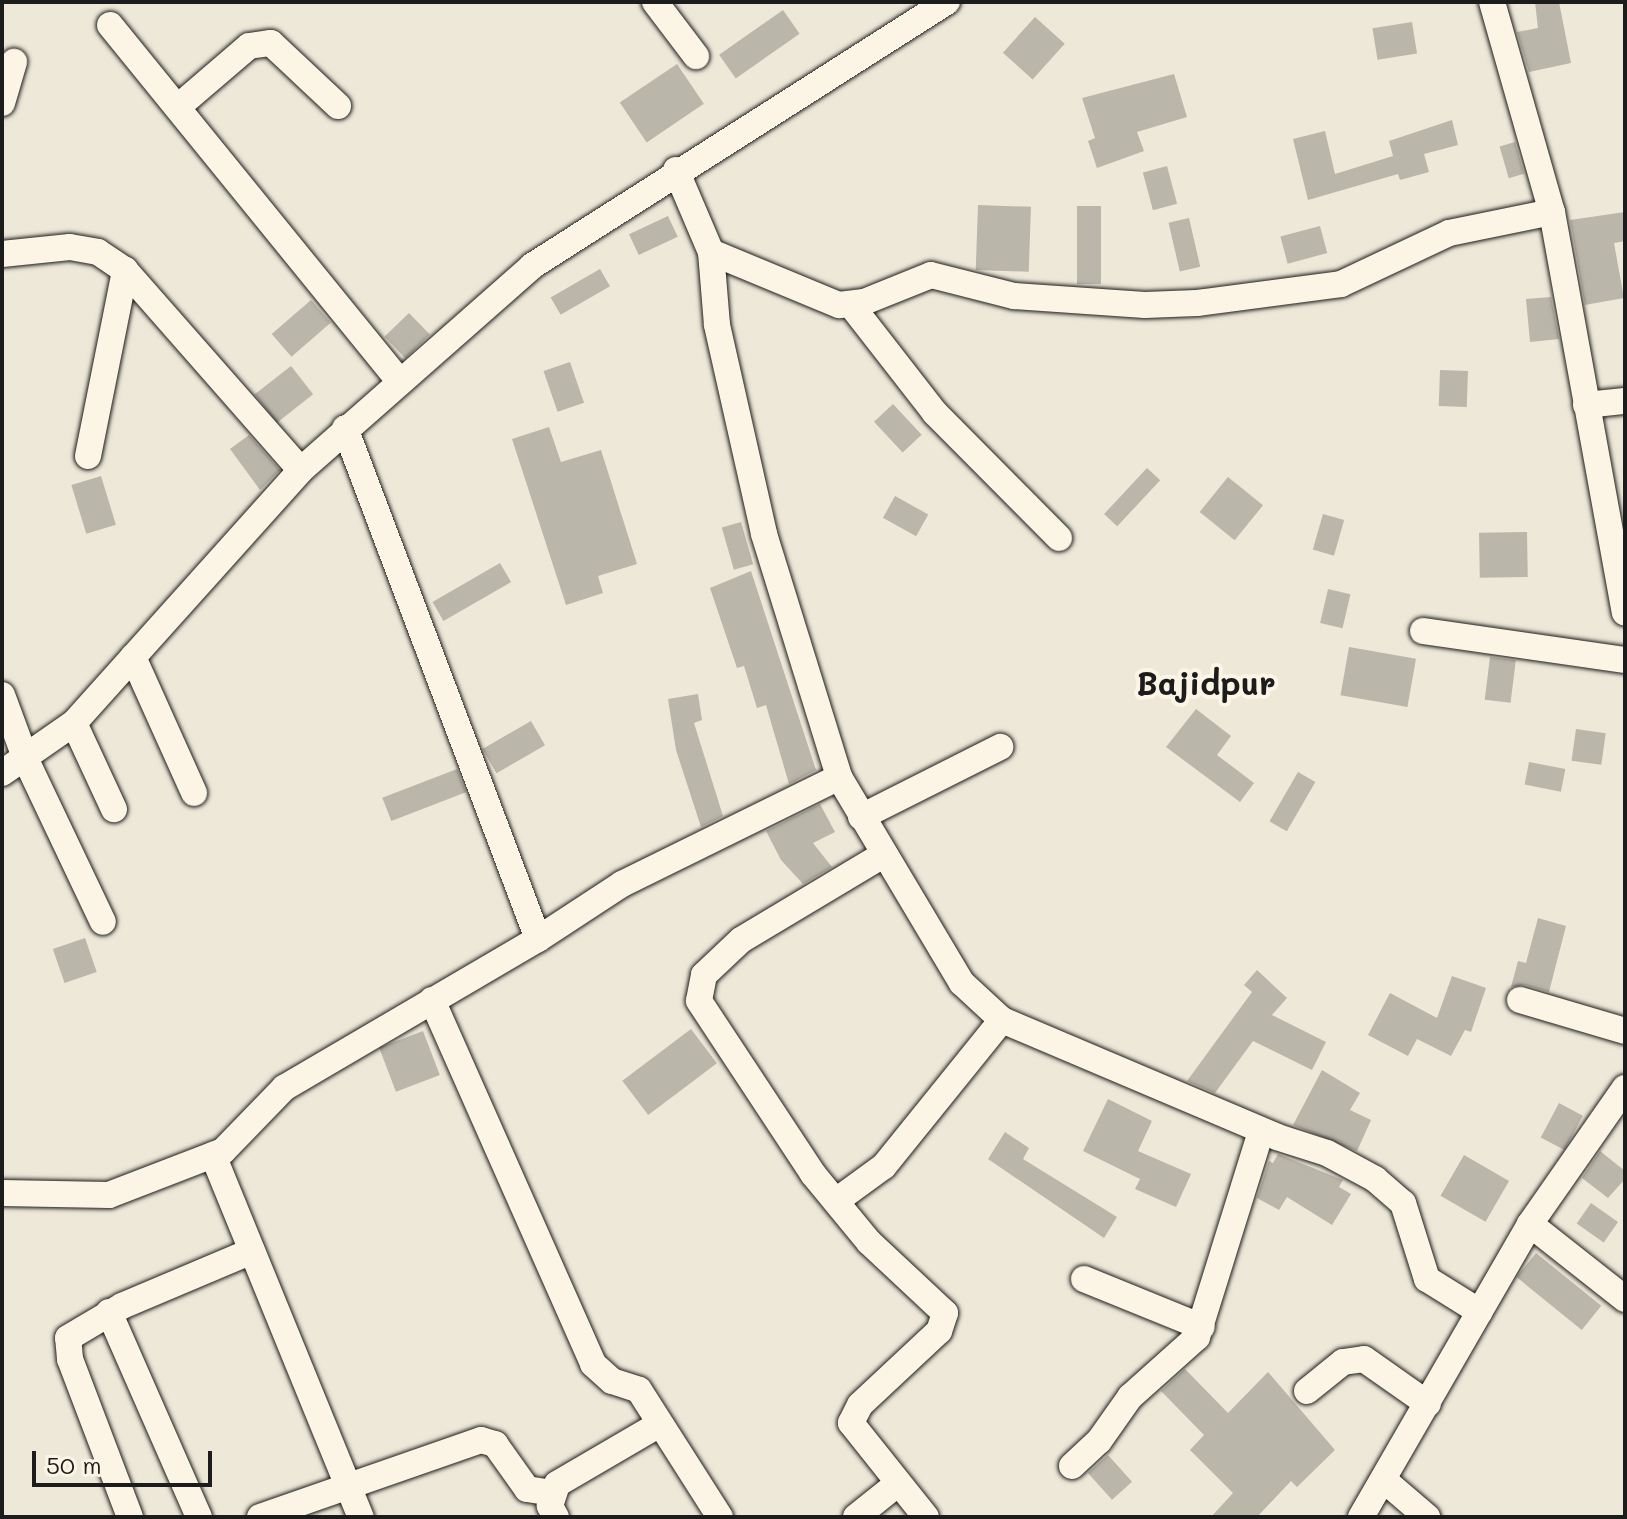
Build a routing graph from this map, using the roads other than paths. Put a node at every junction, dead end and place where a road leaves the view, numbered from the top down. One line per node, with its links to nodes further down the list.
1 (655, 2): 5 (street)
2 (947, 2): 10 (street)
3 (1492, 2): 11 (street)
4 (110, 25): 8 (street)
5 (696, 56)
6 (14, 62): 7 (street)
7 (2, 103)
8 (179, 106): 9 (street); 16 (street)
9 (338, 106)
10 (676, 170): 12 (street); 16 (street)
11 (1552, 212): 15 (street); 18 (street)
12 (711, 252): 15 (street); 32 (street)
13 (2, 254): 14 (street)
14 (125, 270): 20 (street); 21 (street)
15 (851, 305): 22 (street)
16 (399, 381): 19 (street)
17 (1625, 401): 18 (street)
18 (1586, 405): 23 (street)
19 (345, 428): 21 (street); 38 (street)
20 (88, 456)
21 (301, 470): 25 (street)
22 (1059, 538)
23 (1625, 612)
24 (1423, 631): 26 (street)
25 (133, 657): 28 (street); 33 (street)
26 (1625, 660)
27 (2, 695): 30 (street)
28 (74, 723): 30 (street); 34 (street)
29 (1000, 747): 35 (street)
30 (26, 760): 31 (street); 37 (street)
31 (2, 773)
32 (839, 777): 35 (street); 38 (street)
33 (194, 793)
34 (114, 809)
35 (861, 817): 36 (street)
36 (883, 855): 41 (street); 47 (street)
37 (103, 922)
38 (538, 939): 39 (street)
39 (432, 1000): 45 (street); 57 (street)
40 (1520, 1000): 42 (street)
41 (1002, 1020): 44 (street); 47 (street)
42 (1625, 1031)
43 (1625, 1088): 48 (street)
44 (1261, 1131): 53 (street); 54 (street)
45 (213, 1155): 46 (street); 49 (street)
46 (2, 1193)
47 (836, 1201): 61 (street)
48 (1530, 1224): 51 (street); 53 (street)
49 (252, 1251): 52 (street); 60 (street)
50 (1084, 1279): 54 (street)
51 (1625, 1299)
52 (109, 1312): 63 (street); 64 (street)
53 (1480, 1312): 56 (street)
54 (1202, 1327): 58 (street)
55 (1307, 1391): 56 (street)
56 (1428, 1404): 59 (street)
57 (658, 1425): 62 (street); 67 (street)
58 (1072, 1466)
59 (1384, 1480): 70 (street); 71 (street)
60 (346, 1484): 62 (street); 65 (street); 66 (street)
61 (897, 1484): 68 (street); 69 (street)
62 (554, 1505)
63 (130, 1517)
64 (199, 1517)
65 (260, 1517)
66 (361, 1517)
67 (720, 1517)
68 (856, 1517)
69 (926, 1517)
70 (1361, 1517)
71 (1427, 1517)

